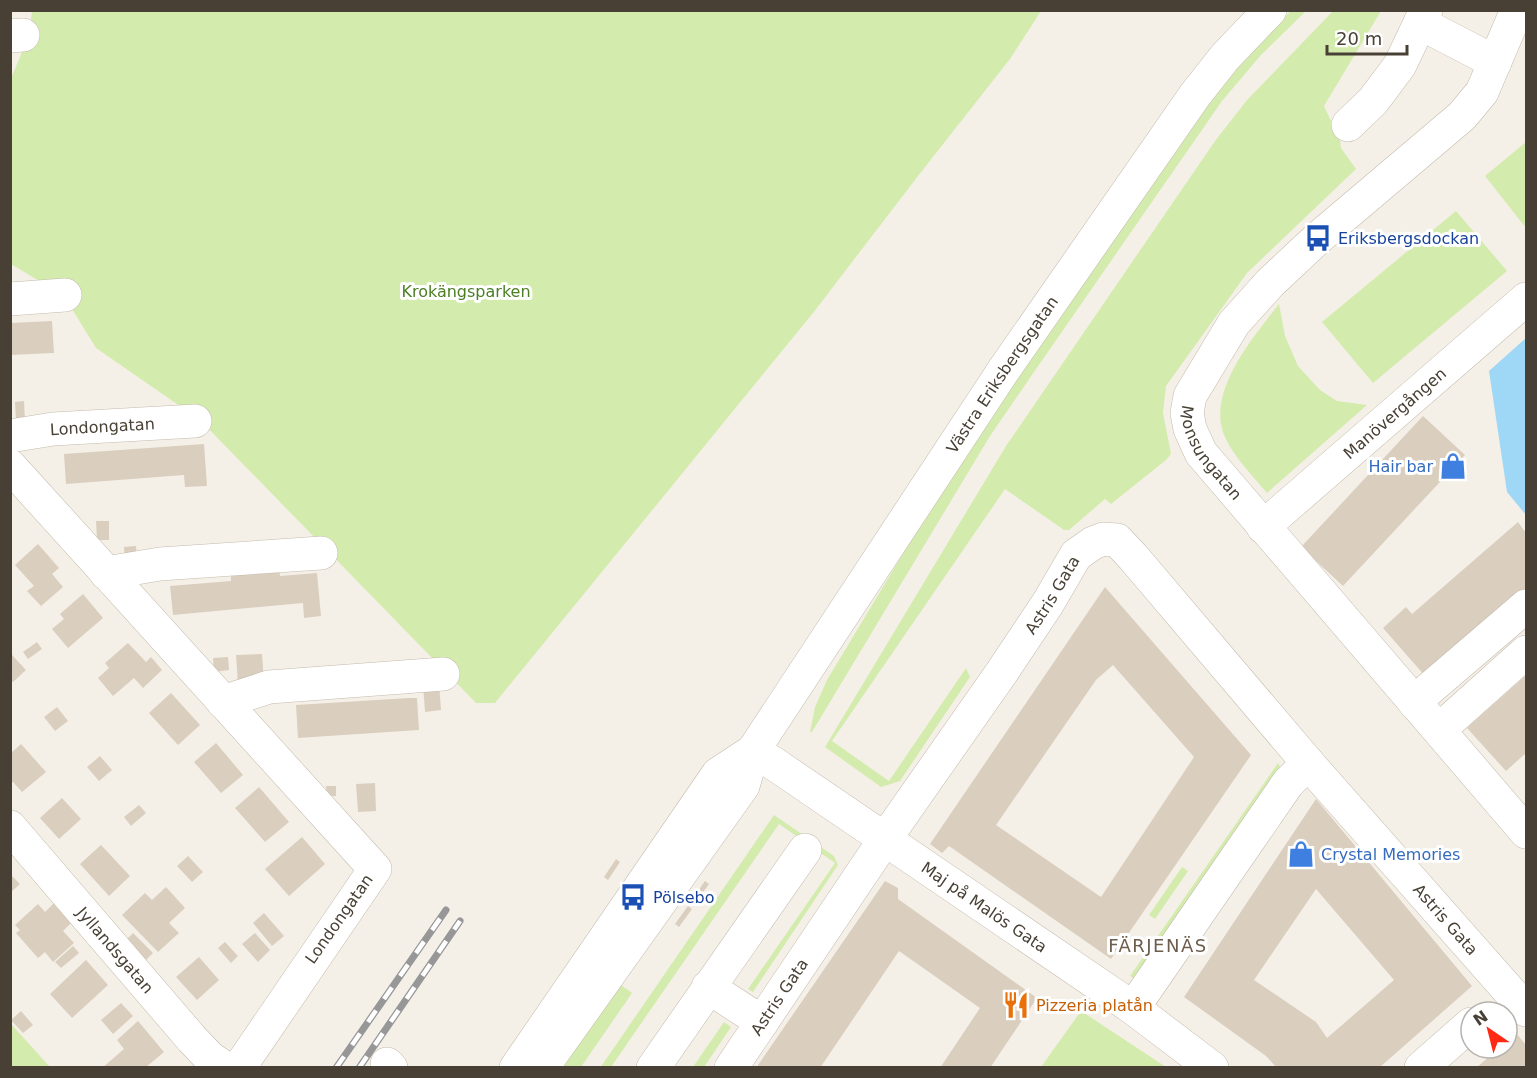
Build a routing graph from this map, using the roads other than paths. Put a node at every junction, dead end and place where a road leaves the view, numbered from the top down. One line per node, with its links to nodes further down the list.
1 (1270, 10): 21 (street, Västra Eriksbergsgatan)
2 (1517, 10): 4 (street, Monsungatan)
3 (1423, 17): 4 (street); 5 (street)
4 (1496, 62): 12 (street, Monsungatan)
5 (1348, 125)
6 (65, 295): 7 (street)
7 (10, 299)
8 (1527, 299): 12 (street, Manövergången)
9 (195, 421): 10 (street, Londongatan)
10 (10, 436)
11 (10, 466): 14 (street, Londongatan)
12 (1263, 527): 19 (street, Monsungatan)
13 (321, 553): 14 (street)
14 (106, 573): 18 (street, Londongatan)
15 (1527, 606): 19 (street)
16 (1527, 652): 20 (street)
17 (443, 674): 18 (street)
18 (223, 702): 33 (street, Londongatan)
19 (1414, 702): 20 (street, Monsungatan)
20 (1439, 730): 24 (street, Monsungatan)
21 (753, 751): 25 (street, Maj på Malös Gata); 34 (street, Västra Eriksbergsgatan); 35 (street, Västra Eriksbergsgatan)
22 (1308, 763): 25 (street, Astris Gata); 28 (street, Astris Gata); 29 (street)
23 (10, 827): 32 (street, Jyllandsgatan)
24 (1527, 832)
25 (885, 839): 29 (street, Maj på Malös Gata); 30 (street, Astris Gata)
26 (805, 850): 27 (street)
27 (708, 987): 30 (street); 36 (street)
28 (1517, 1000)
29 (1133, 1008): 38 (street, Maj på Malös Gata)
30 (762, 1022): 37 (street, Astris Gata)
31 (1459, 1035): 39 (street)
32 (225, 1068)
33 (238, 1068)
34 (516, 1068)
35 (542, 1068)
36 (653, 1068)
37 (731, 1068)
38 (1212, 1068)
39 (1421, 1068)

